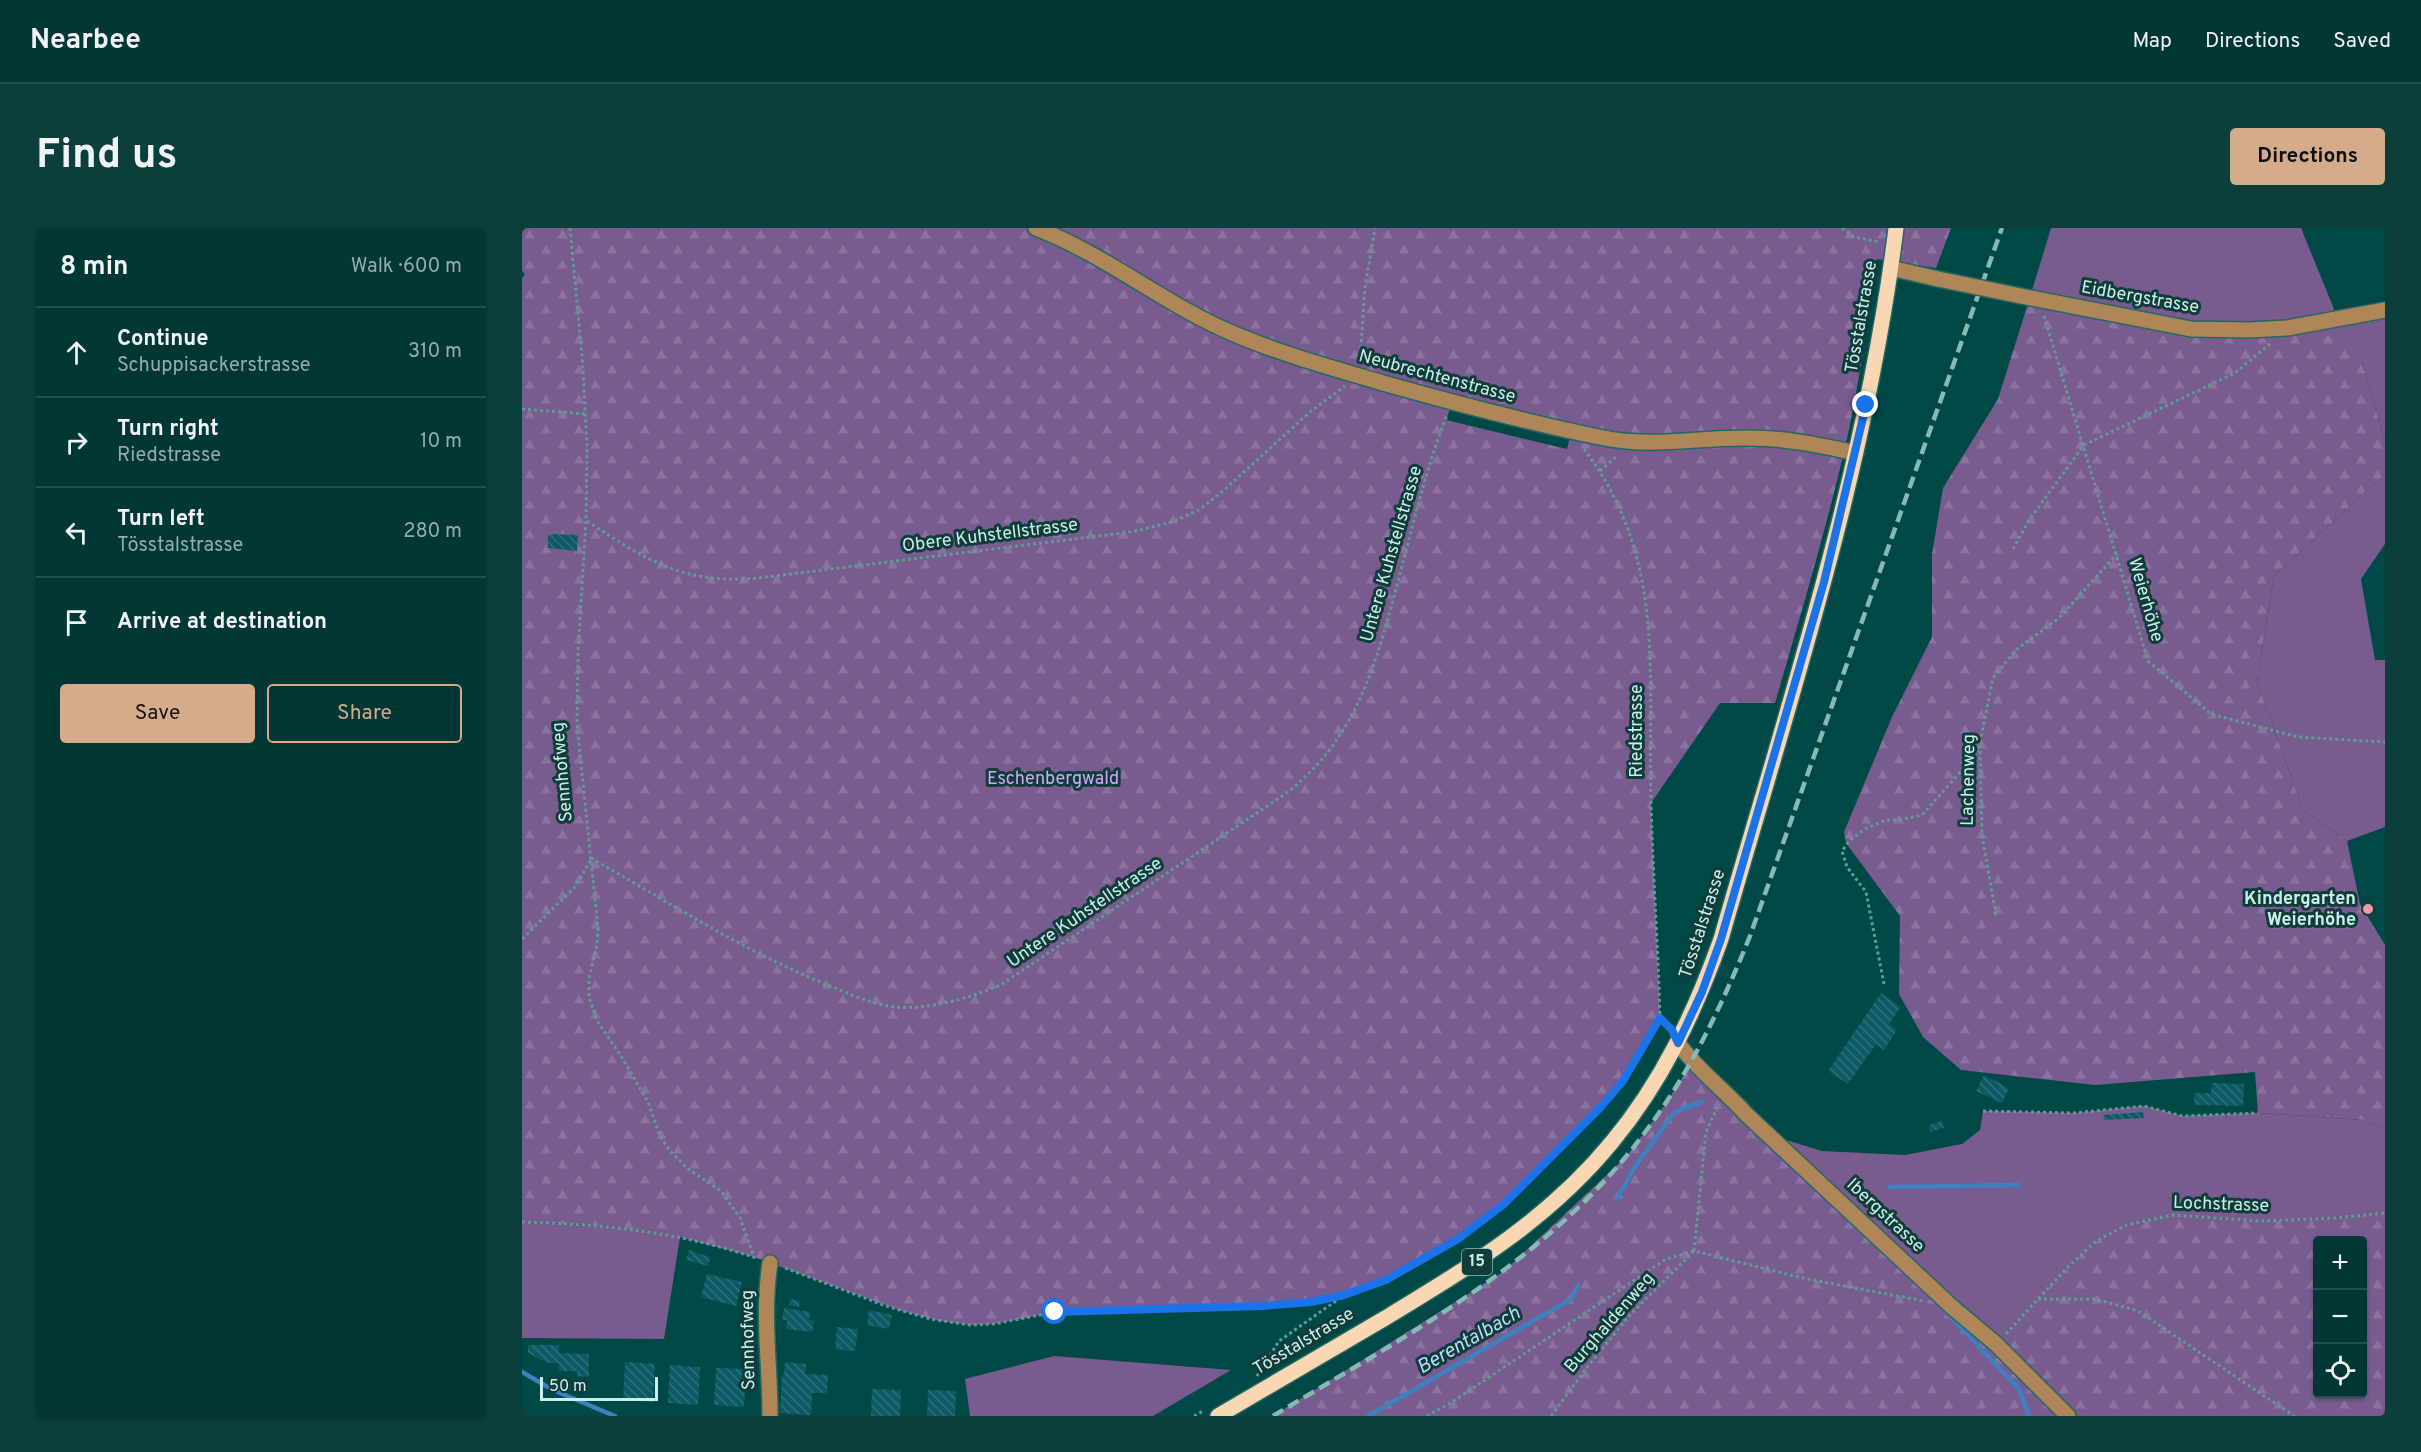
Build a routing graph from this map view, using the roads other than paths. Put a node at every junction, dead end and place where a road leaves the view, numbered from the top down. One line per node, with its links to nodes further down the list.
1 (1036, 228): 5 (street, Neubrechtenstrasse)
2 (1896, 228): 3 (main road, Tösstalstrasse / 15)
3 (1891, 268): 4 (street, Eidbergstrasse, bridge); 5 (main road, Tösstalstrasse / 15)
4 (2385, 310)
5 (1856, 453): 6 (main road, Tösstalstrasse / 15)
6 (1678, 1043): 9 (main road, Tösstalstrasse / 15); 10 (street, Ibergstrasse)
7 (770, 1263): 8 (street, Sennhofweg)
8 (770, 1416)
9 (1218, 1416)
10 (2068, 1416)

